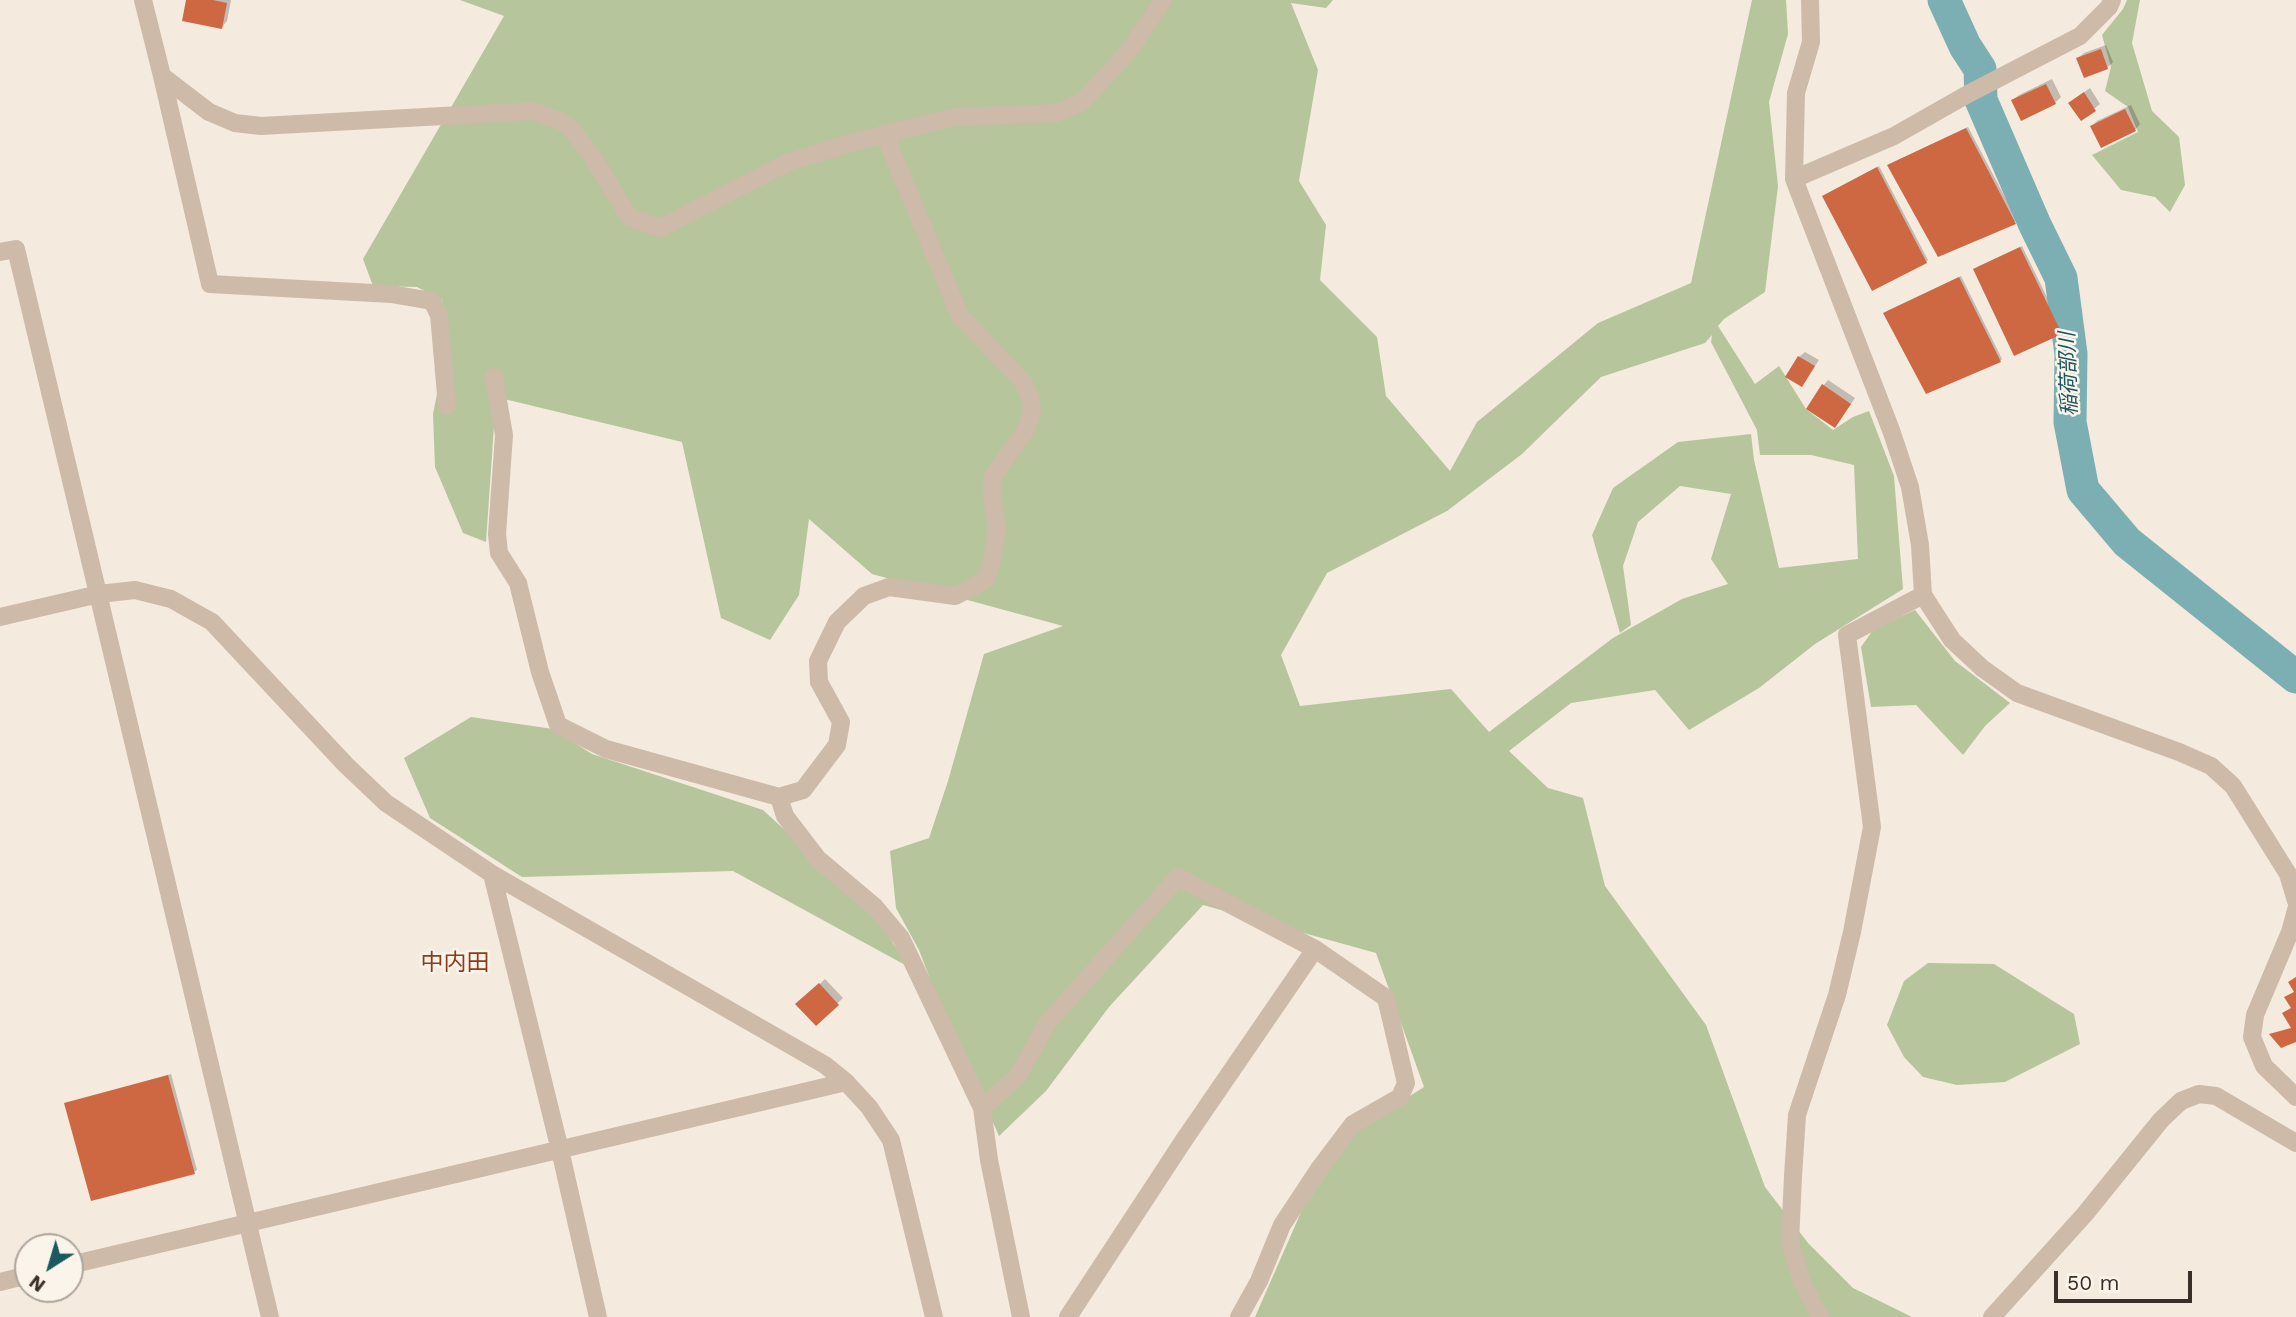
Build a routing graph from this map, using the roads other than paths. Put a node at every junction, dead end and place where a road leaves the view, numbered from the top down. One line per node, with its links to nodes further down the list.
1 (143, 0): 5 (street)
2 (1163, 0): 6 (street)
3 (1810, 0): 7 (street)
4 (2112, 0): 7 (street)
5 (162, 76): 6 (street); 10 (street)
6 (884, 133): 14 (street)
7 (1794, 179): 12 (street)
8 (0, 252): 11 (street)
9 (494, 377): 14 (street)
10 (447, 406)
11 (99, 594): 13 (street); 15 (street); 24 (street)
12 (1923, 595): 16 (street); 32 (street)
13 (0, 617)
14 (779, 797): 21 (street)
15 (492, 874): 19 (street); 23 (street)
16 (2296, 901)
17 (2296, 910): 20 (street)
18 (1315, 949): 21 (street); 30 (street); 31 (street)
19 (846, 1082): 23 (street); 28 (street)
20 (2296, 1097)
21 (982, 1108): 29 (street)
22 (2296, 1143): 33 (street)
23 (560, 1150): 24 (street); 27 (street)
24 (248, 1224): 25 (street); 26 (street)
25 (84, 1262)
26 (270, 1317)
27 (598, 1317)
28 (934, 1317)
29 (1021, 1317)
30 (1068, 1317)
31 (1239, 1317)
32 (1820, 1317)
33 (1992, 1317)

